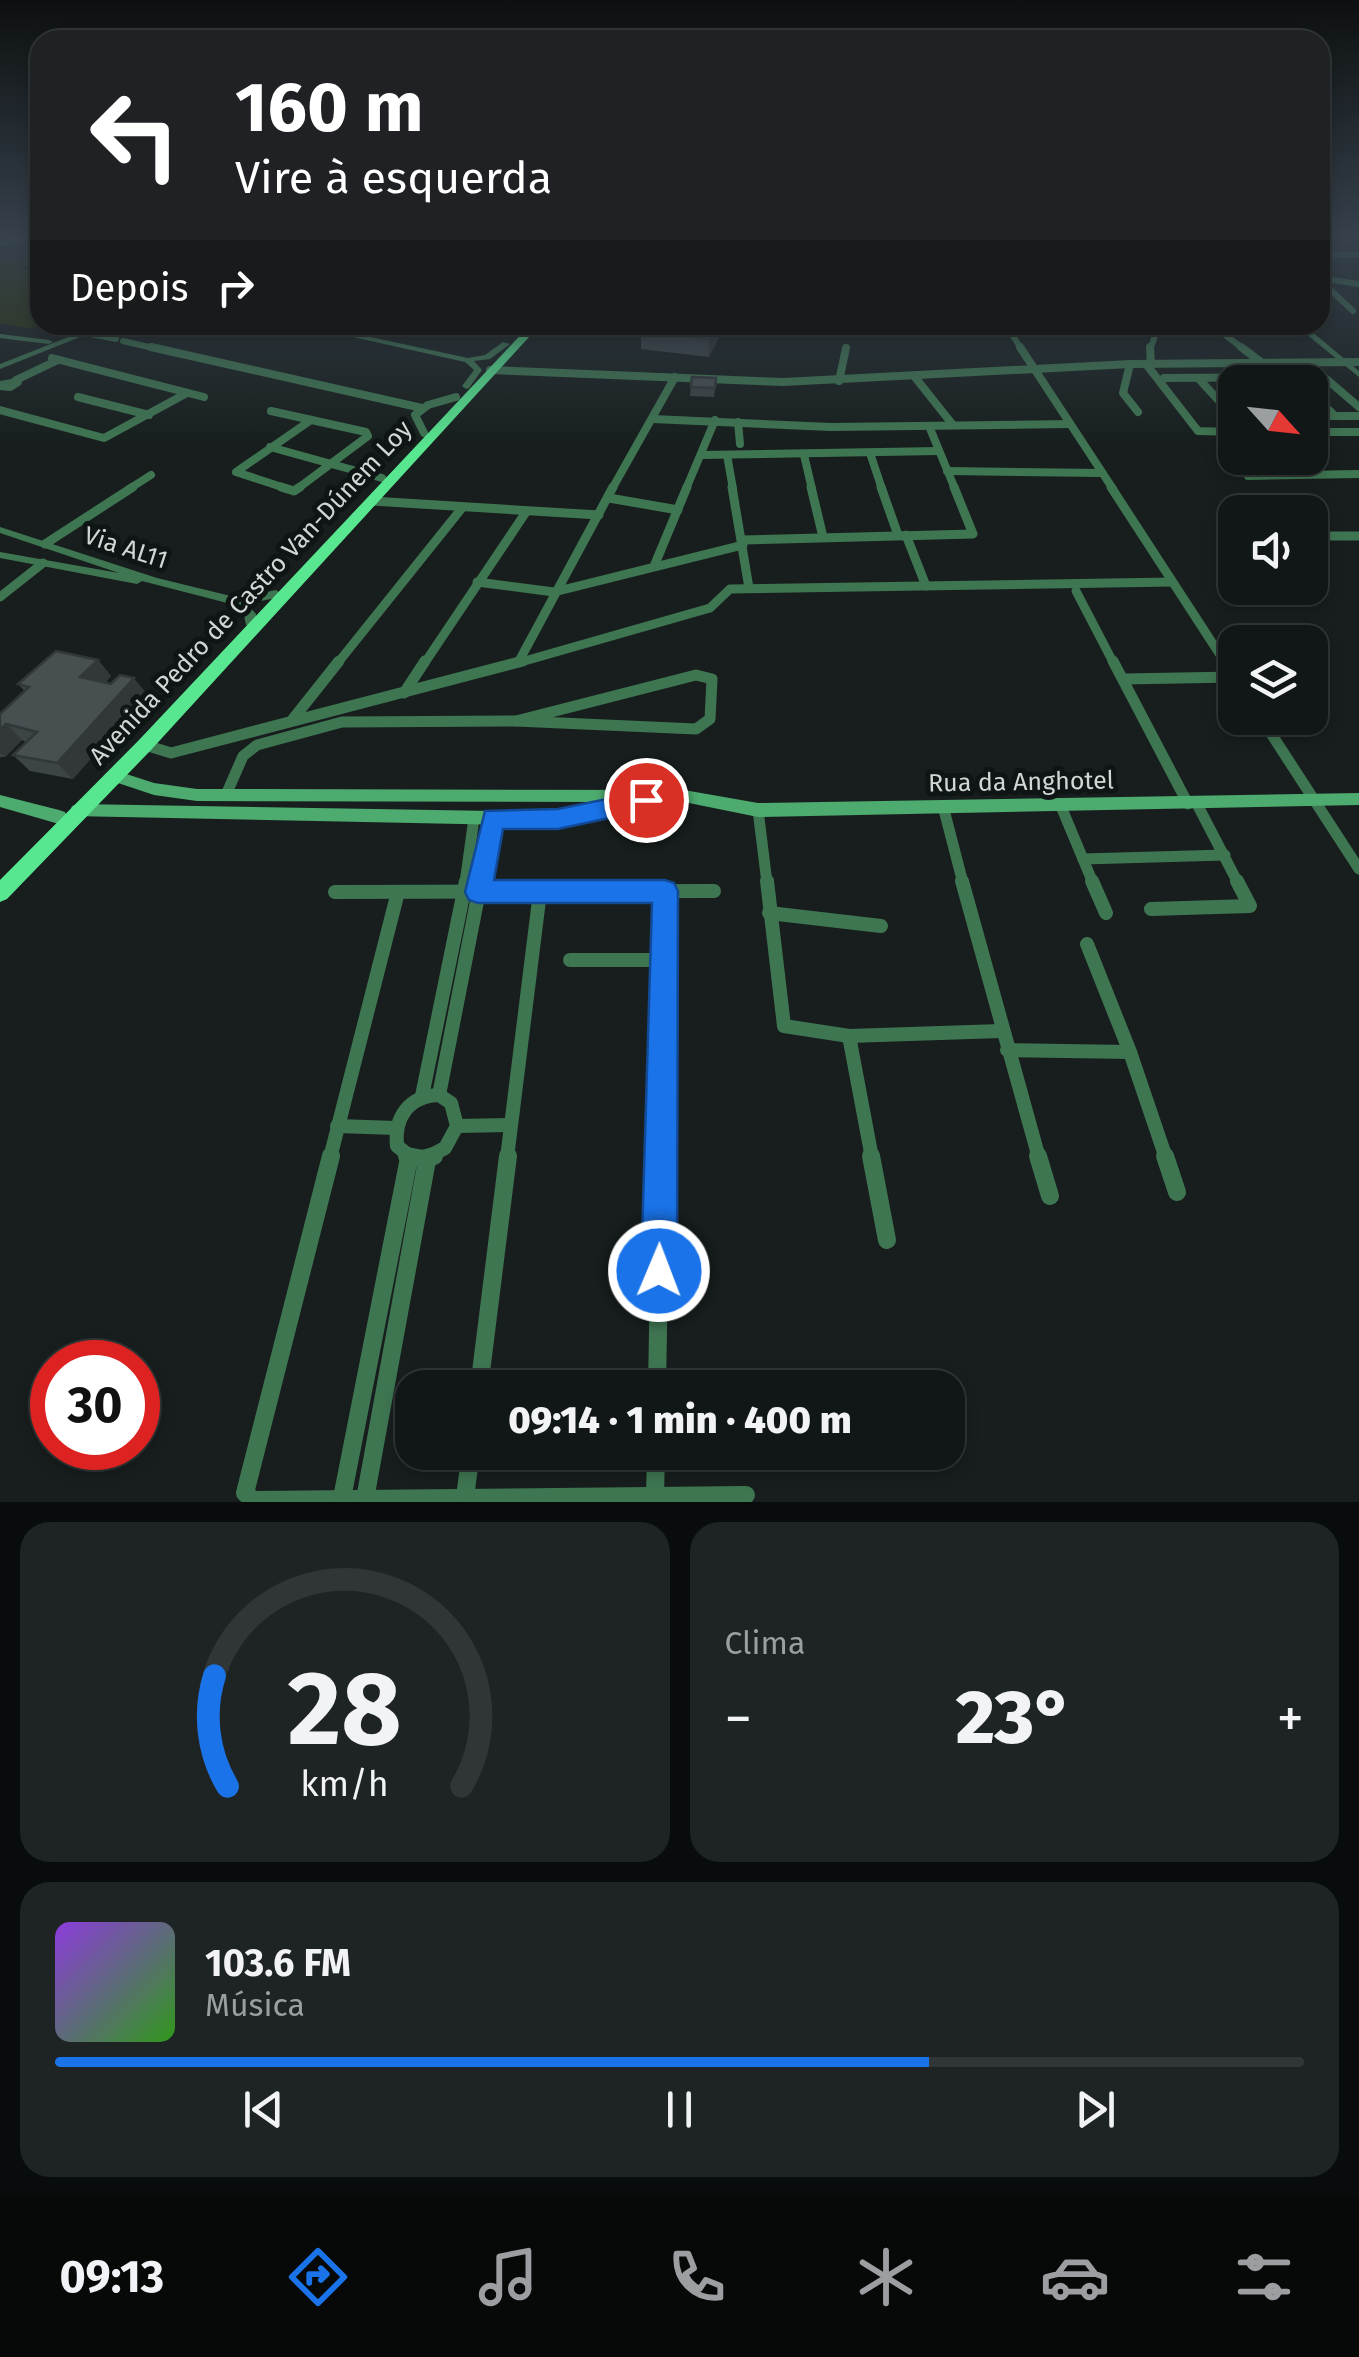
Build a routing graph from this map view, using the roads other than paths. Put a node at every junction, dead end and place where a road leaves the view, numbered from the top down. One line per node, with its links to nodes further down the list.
1 (1349, 307): 2 (street)
2 (1353, 311)
3 (80, 335): 14 (street)
4 (96, 335): 45 (street)
5 (350, 335): 16 (street)
6 (514, 335): 13 (highway, Avenida Pedro de Castro Van-Dúnem Loy)
7 (525, 335): 25 (highway, Avenida Pedro de Castro Van-Dúnem Loy)
8 (1012, 335): 24 (street)
9 (1155, 335): 21 (street)
10 (1225, 335): 17 (street)
11 (1310, 335): 18 (street)
12 (0, 336): 14 (street)
13 (506, 344): 16 (street); 36 (highway, Avenida Pedro de Castro Van-Dúnem Loy)
14 (40, 346): 22 (street)
15 (846, 348): 34 (street)
16 (468, 360): 36 (street)
17 (1261, 362): 18 (street); 21 (street)
18 (1344, 362): 19 (street); 26 (street)
19 (1359, 362)
20 (1130, 364): 21 (street); 24 (street); 46 (street)
21 (1149, 364): 59 (street)
22 (0, 367)
23 (1167, 368): 30 (street)
24 (1033, 369): 27 (street); 55 (street)
25 (490, 370): 28 (street); 78 (highway, Avenida Pedro de Castro Van-Dúnem Loy)
26 (1359, 375)
27 (914, 376): 34 (street); 56 (street)
28 (676, 377): 34 (street); 51 (street)
29 (1164, 378): 30 (street)
30 (1176, 378): 31 (street)
31 (1198, 378): 32 (street); 40 (street)
32 (1218, 378)
33 (1328, 379): 41 (street)
34 (839, 380)
35 (3, 386): 37 (street)
36 (461, 392): 45 (street); 62 (highway, Avenida Pedro de Castro Van-Dúnem Loy)
37 (187, 393): 39 (street); 47 (street)
38 (78, 397): 47 (street)
39 (204, 397)
40 (1218, 399)
41 (1359, 407)
42 (1328, 409): 49 (street)
43 (0, 410): 47 (street)
44 (271, 410): 52 (street)
45 (419, 411): 62 (street)
46 (1138, 412)
47 (149, 416)
48 (1328, 416): 49 (street)
49 (1336, 416): 50 (street)
50 (1359, 416)
51 (652, 419): 53 (street); 77 (street)
52 (311, 420): 64 (street); 70 (street)
53 (715, 420): 54 (street); 67 (street)
54 (738, 422): 58 (street); 63 (street)
55 (1070, 424): 56 (street); 72 (street)
56 (953, 425): 57 (street)
57 (930, 426): 58 (street); 65 (street)
58 (868, 427): 66 (street)
59 (1218, 432)
60 (1328, 432): 61 (street)
61 (1359, 432)
62 (424, 433): 76 (highway, Avenida Pedro de Castro Van-Dúnem Loy)
63 (740, 444)
64 (270, 448): 70 (street); 70 (street)
65 (939, 451): 66 (street); 71 (street)
66 (874, 453): 68 (street); 84 (street)
67 (702, 455): 69 (street); 80 (street)
68 (804, 455): 69 (street); 87 (street)
69 (727, 456): 88 (street)
70 (332, 465): 76 (street)
71 (948, 470): 72 (street); 84 (street)
72 (1101, 472): 97 (street)
73 (1359, 474): 75 (street)
74 (150, 475): 89 (street)
75 (1248, 476)
76 (382, 478): 102 (highway, Avenida Pedro de Castro Van-Dúnem Loy)
77 (609, 498): 80 (street); 82 (street)
78 (372, 501): 79 (street); 116 (highway, Avenida Pedro de Castro Van-Dúnem Loy)
79 (462, 508): 81 (street); 112 (street)
80 (678, 510): 93 (street)
81 (526, 512): 82 (street); 96 (street)
82 (599, 515): 101 (street)
83 (0, 530): 89 (street, Via AL11)
84 (902, 536): 87 (street); 98 (street)
85 (1328, 536): 86 (street)
86 (1359, 536)
87 (822, 537): 88 (street)
88 (742, 542): 93 (street); 99 (street)
89 (44, 544): 91 (street, Via AL11)
90 (0, 554): 92 (street)
91 (82, 555): 94 (street); 95 (street, Via AL11)
92 (42, 563): 94 (street); 103 (street)
93 (655, 564): 101 (street)
94 (64, 567): 95 (street)
95 (154, 582): 104 (street, Via AL11)
96 (477, 582): 101 (street); 110 (street)
97 (1172, 582): 98 (street); 106 (street)
98 (926, 586): 99 (street)
99 (749, 588): 107 (street)
100 (1076, 590): 109 (street)
101 (554, 592): 107 (street)
102 (276, 594): 104 (street, Via AL11); 105 (highway, Avenida Pedro de Castro Van-Dúnem Loy)
103 (0, 596)
104 (238, 602): 105 (street)
105 (250, 622): 127 (highway, Avenida Pedro de Castro Van-Dúnem Loy)
106 (1218, 651)
107 (518, 663): 110 (street)
108 (1218, 677): 109 (street)
109 (1124, 679): 124 (street)
110 (404, 693): 112 (street)
111 (552, 709): 113 (street); 114 (street); 114 (street)
112 (292, 720): 116 (street)
113 (516, 721): 114 (street); 118 (street)
114 (552, 725)
115 (1272, 735): 122 (street)
116 (145, 745): 117 (highway, Avenida Pedro de Castro Van-Dúnem Loy)
117 (114, 776): 118 (main road, Rua da Anghotel); 127 (highway, Avenida Pedro de Castro Van-Dúnem Loy)
118 (226, 794): 119 (main road, Rua da Anghotel)
119 (684, 796): 126 (main road, Rua da Anghotel); 129 (main road, Rua da Anghotel)
120 (1359, 799): 122 (main road, Rua da Anghotel)
121 (0, 801): 127 (main road, Rua da Anghotel)
122 (1316, 801): 124 (main road, Rua da Anghotel); 132 (street)
123 (1060, 804): 124 (main road, Rua da Anghotel); 125 (main road, Rua da Anghotel); 131 (street)
124 (1192, 804): 130 (street)
125 (942, 806): 126 (main road, Rua da Anghotel); 148 (street)
126 (758, 810): 142 (street)
127 (69, 814): 128 (main road, Rua da Anghotel); 133 (highway, Avenida Pedro de Castro Van-Dúnem Loy); 136 (highway, Avenida Pedro de Castro Van-Dúnem Loy)
128 (474, 818): 129 (main road, Rua da Anghotel); 139 (street)
129 (493, 818): 139 (street)
130 (1225, 856): 131 (street); 141 (street)
131 (1083, 860): 143 (street)
132 (1359, 868)
133 (0, 876)
134 (665, 891): 135 (street); 140 (street); 147 (street)
135 (714, 891)
136 (0, 892)
137 (336, 892): 138 (street)
138 (398, 892): 139 (street); 154 (street)
139 (471, 892): 140 (street); 152 (street)
140 (540, 892): 153 (street)
141 (1150, 908)
142 (769, 913): 144 (street); 149 (street)
143 (1106, 913)
144 (881, 926)
145 (1086, 944): 151 (street)
146 (570, 960): 147 (street)
147 (664, 960): 162 (street)
148 (1001, 1031): 149 (street); 150 (street)
149 (849, 1036): 160 (street)
150 (1007, 1050): 151 (street); 159 (street)
151 (1130, 1052): 158 (street)
152 (431, 1096): 155 (street); 156 (street)
153 (510, 1125): 155 (street); 161 (street)
154 (338, 1126): 156 (street); 168 (street)
155 (458, 1126): 157 (street)
156 (396, 1128): 157 (street)
157 (418, 1159): 168 (street); 169 (street)
158 (1177, 1192)
159 (1050, 1196)
160 (887, 1240)
161 (481, 1370)
162 (657, 1370)
163 (469, 1470): 167 (street)
164 (656, 1470): 166 (street)
165 (746, 1495): 166 (street)
166 (656, 1496): 167 (street)
167 (466, 1497): 169 (street)
168 (342, 1498): 169 (street)
169 (365, 1498)

